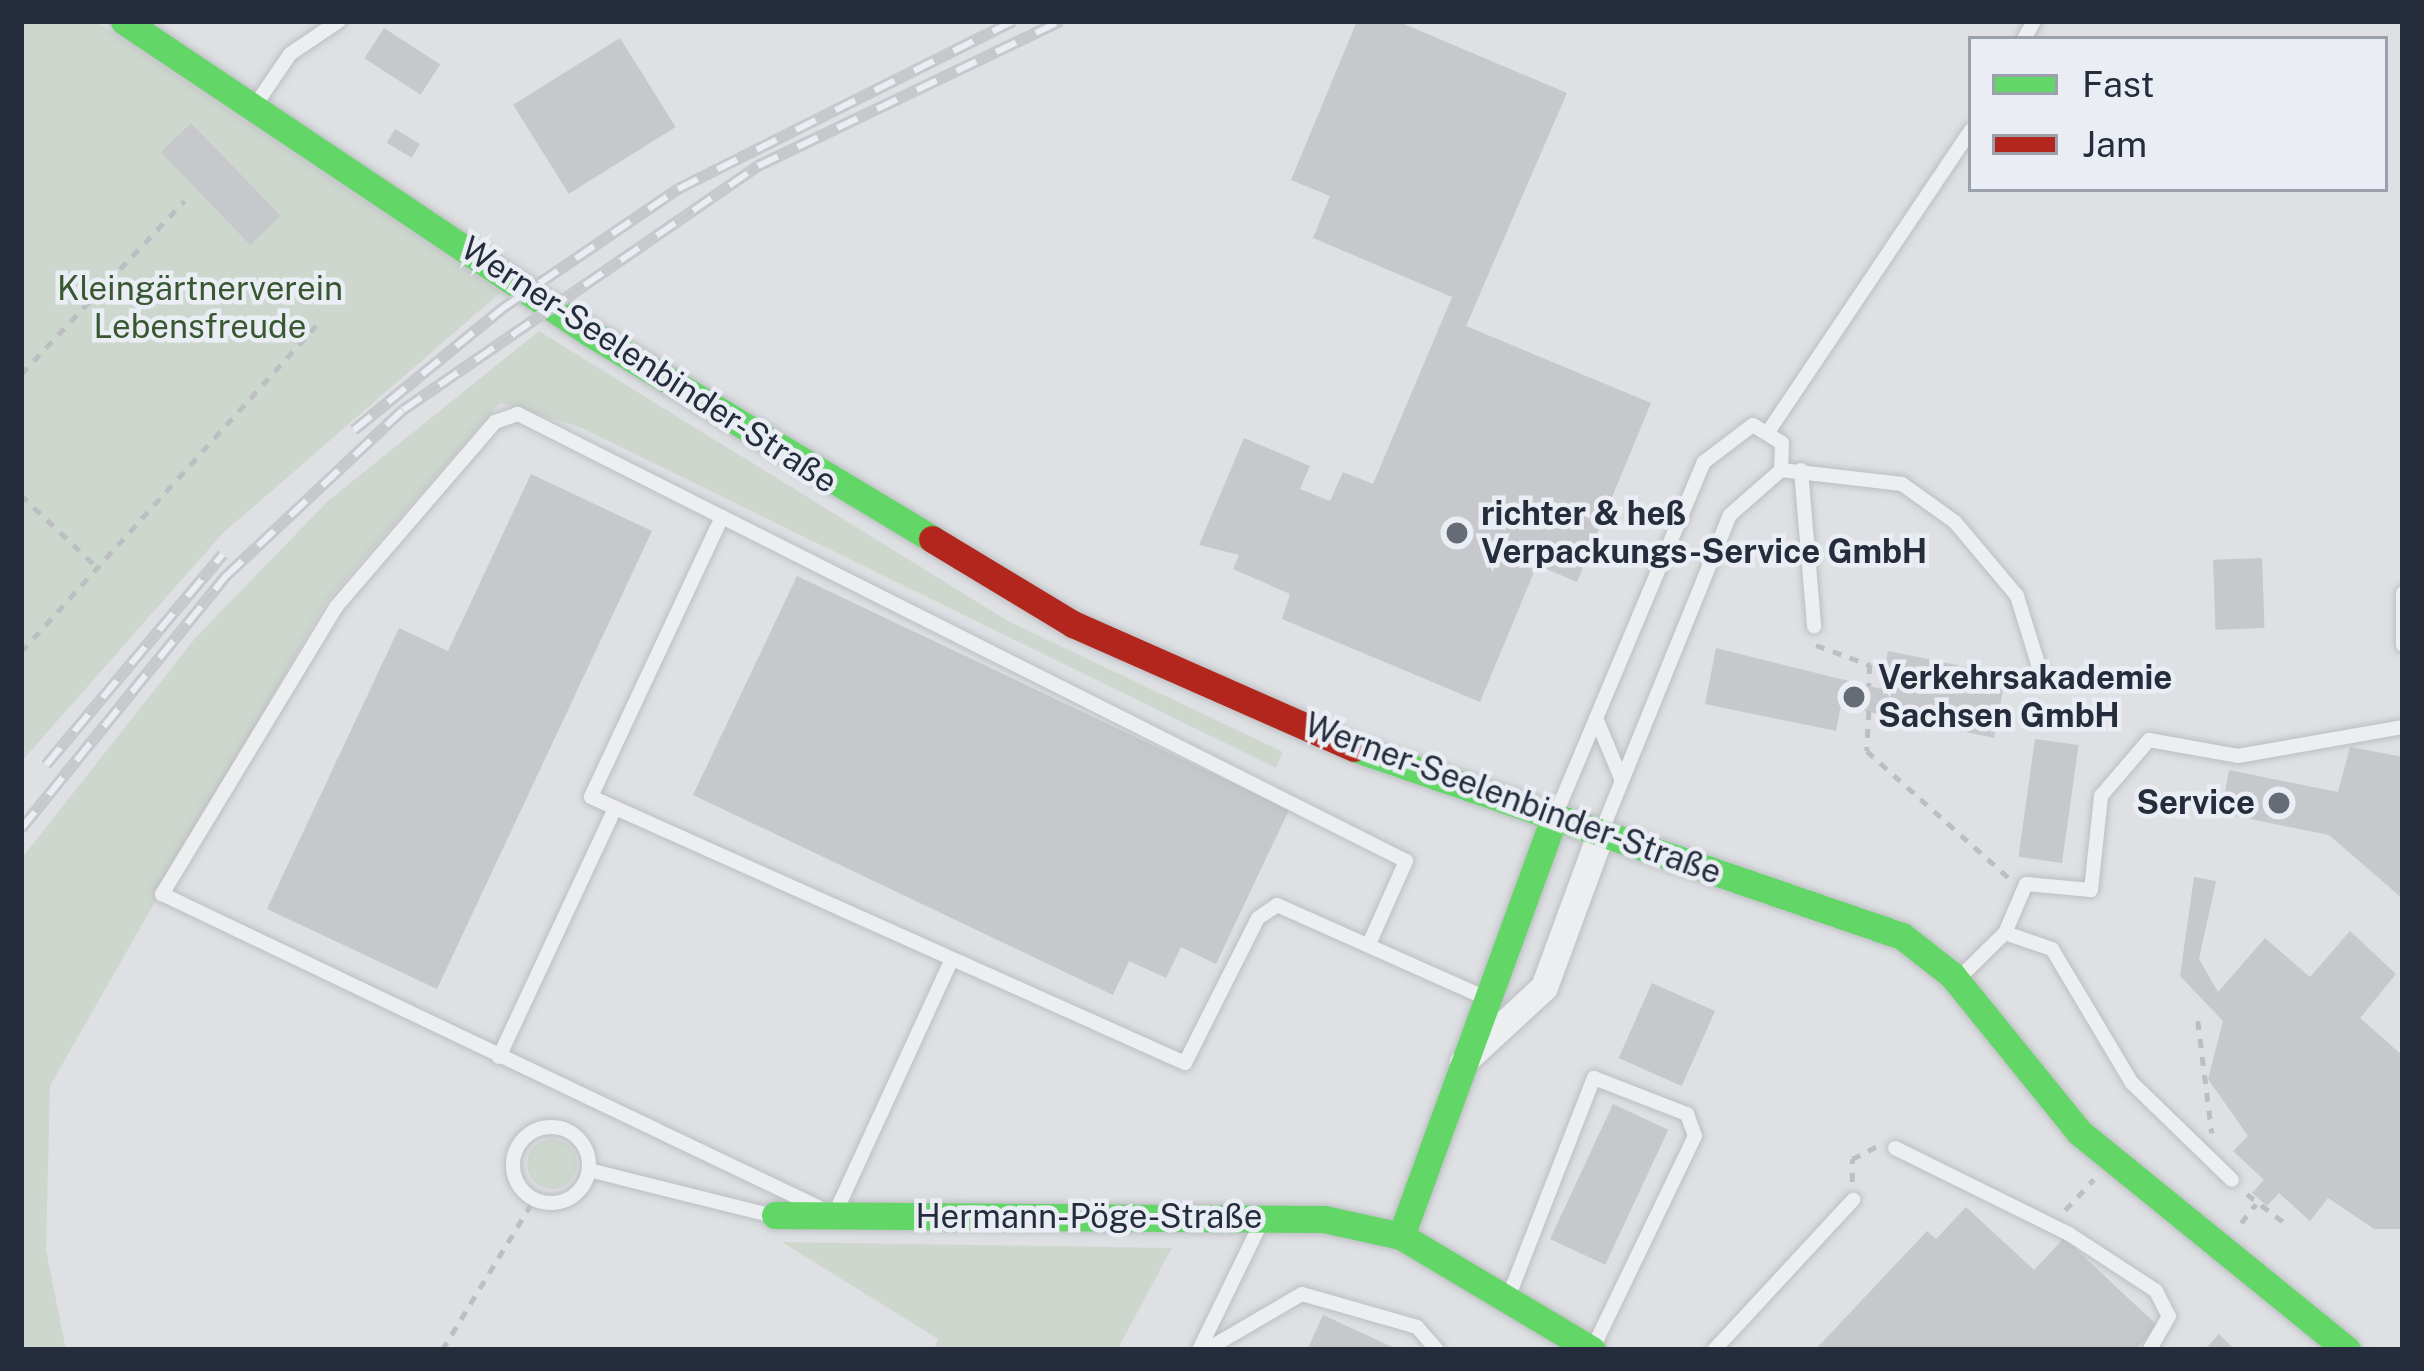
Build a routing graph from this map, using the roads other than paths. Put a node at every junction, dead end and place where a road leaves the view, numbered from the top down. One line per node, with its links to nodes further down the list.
1 (124, 21): 3 (main road, Werner-Seelenbinder-Straße)
2 (339, 21): 3 (lane)
3 (251, 111): 17 (main road, Werner-Seelenbinder-Straße)
4 (1968, 134): 5 (lane)
5 (1771, 429): 6 (lane); 13 (lane)
6 (1781, 470): 7 (lane); 15 (lane)
7 (1801, 470): 10 (lane); 12 (lane)
8 (722, 517): 16 (lane); 20 (lane); 24 (lane)
9 (2403, 593): 11 (lane)
10 (1814, 626)
11 (2403, 645)
12 (2039, 667)
13 (1596, 718): 15 (lane); 17 (lane)
14 (2403, 727): 19 (lane)
15 (1621, 778): 18 (lane)
16 (615, 808): 21 (lane); 24 (lane)
17 (1554, 819): 18 (main road, Werner-Seelenbinder-Straße); 23 (main road)
18 (1600, 835): 22 (main road, Werner-Seelenbinder-Straße); 25 (street)
19 (2005, 933): 22 (lane); 28 (lane)
20 (1369, 944): 21 (lane); 23 (lane)
21 (950, 963): 32 (lane)
22 (1957, 980): 40 (main road, Werner-Seelenbinder-Straße)
23 (1486, 998): 25 (main road)
24 (499, 1057): 30 (lane)
25 (1463, 1062): 33 (main road)
26 (1895, 1148): 39 (lane)
27 (590, 1170): 27 (lane); 30 (lane)
28 (2232, 1180)
29 (1853, 1200): 38 (lane)
30 (778, 1201): 32 (main road, Hermann-Pöge-Straße)
31 (1264, 1216): 32 (main road, Hermann-Pöge-Straße); 33 (main road, Hermann-Pöge-Straße); 35 (lane)
32 (832, 1218)
33 (1401, 1236): 34 (main road, Hermann-Pöge-Straße)
34 (1510, 1293): 37 (main road, Hermann-Pöge-Straße); 37 (lane)
35 (1204, 1345): 36 (lane)
36 (1437, 1350)
37 (1592, 1350)
38 (1714, 1350)
39 (2149, 1350)
40 (2347, 1350)

